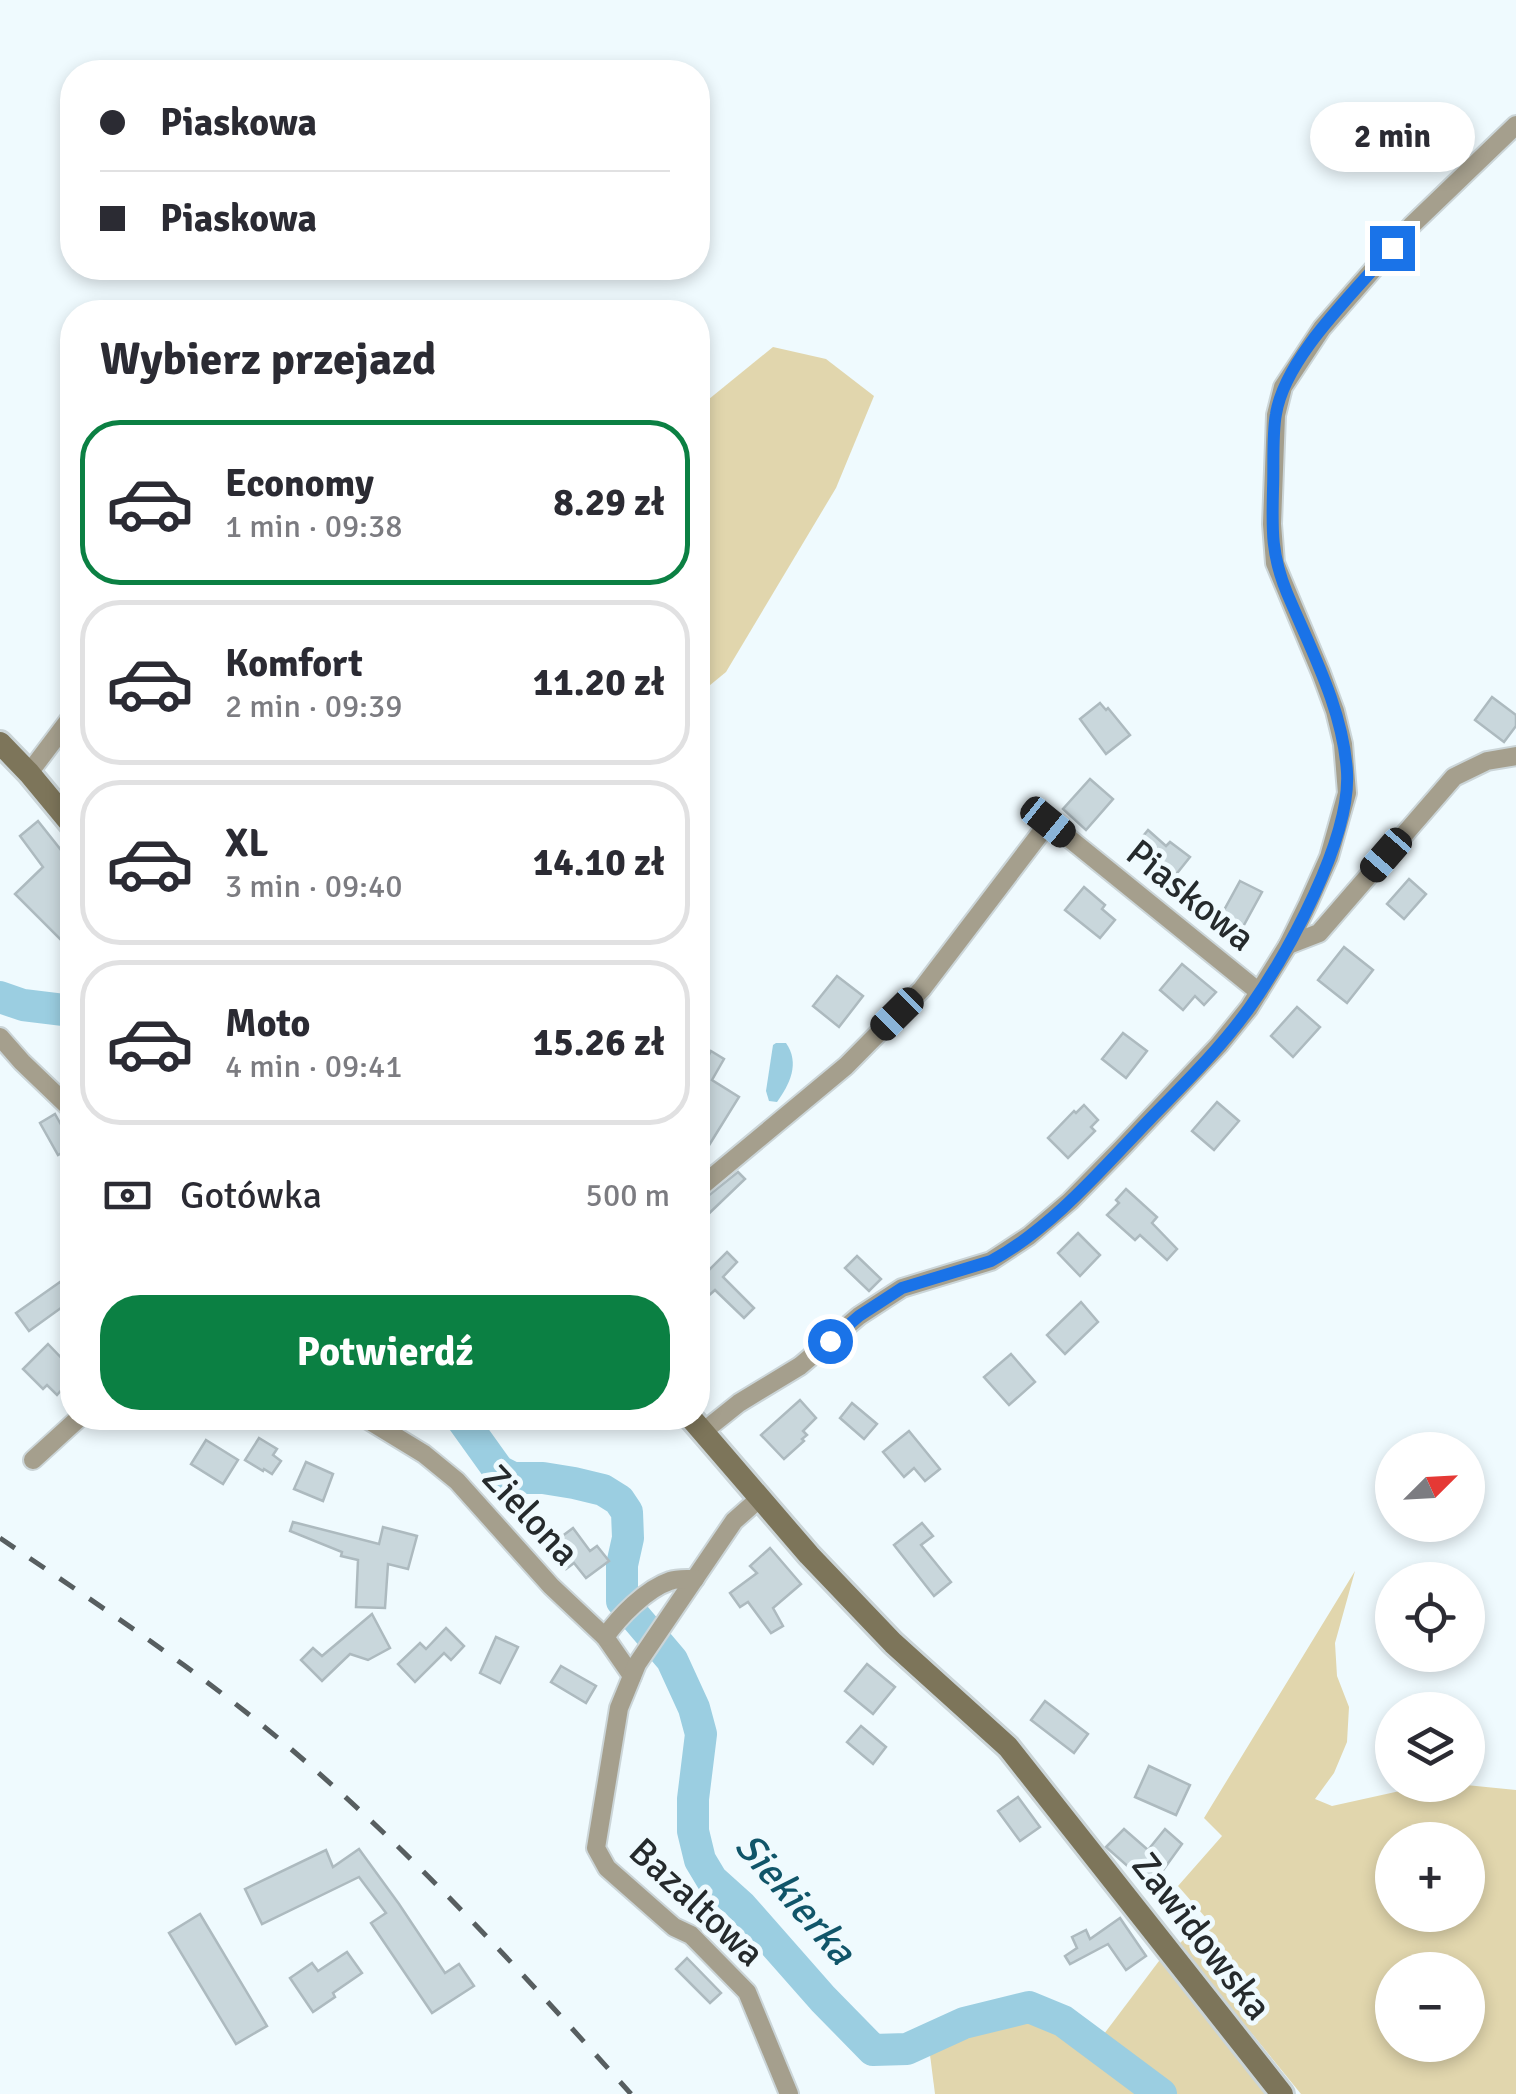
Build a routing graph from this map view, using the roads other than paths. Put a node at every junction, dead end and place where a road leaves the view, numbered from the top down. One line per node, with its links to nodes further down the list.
1 (1516, 125): 7 (street, Piaskowa)
2 (60, 732): 5 (street)
3 (0, 743): 5 (main road)
4 (1516, 756): 7 (street, Piaskowa)
5 (30, 773): 6 (main road)
6 (60, 810)
7 (1288, 945): 8 (street, Piaskowa)
8 (1259, 992): 11 (street, Piaskowa); 12 (street, Piaskowa)
9 (0, 1037): 10 (street)
10 (60, 1098)
11 (710, 1179)
12 (710, 1418)
13 (65, 1430): 16 (street)
14 (383, 1430): 19 (street, Zielona)
15 (702, 1430): 17 (main road, Zawidowska)
16 (34, 1460)
17 (760, 1498): 18 (street, Bazaltowa); 22 (main road, Zawidowska)
18 (695, 1579): 19 (street); 20 (street, Bazaltowa)
19 (605, 1637): 20 (street, Zielona)
20 (634, 1670): 21 (street, Bazaltowa)
21 (788, 2094)
22 (1282, 2094)

